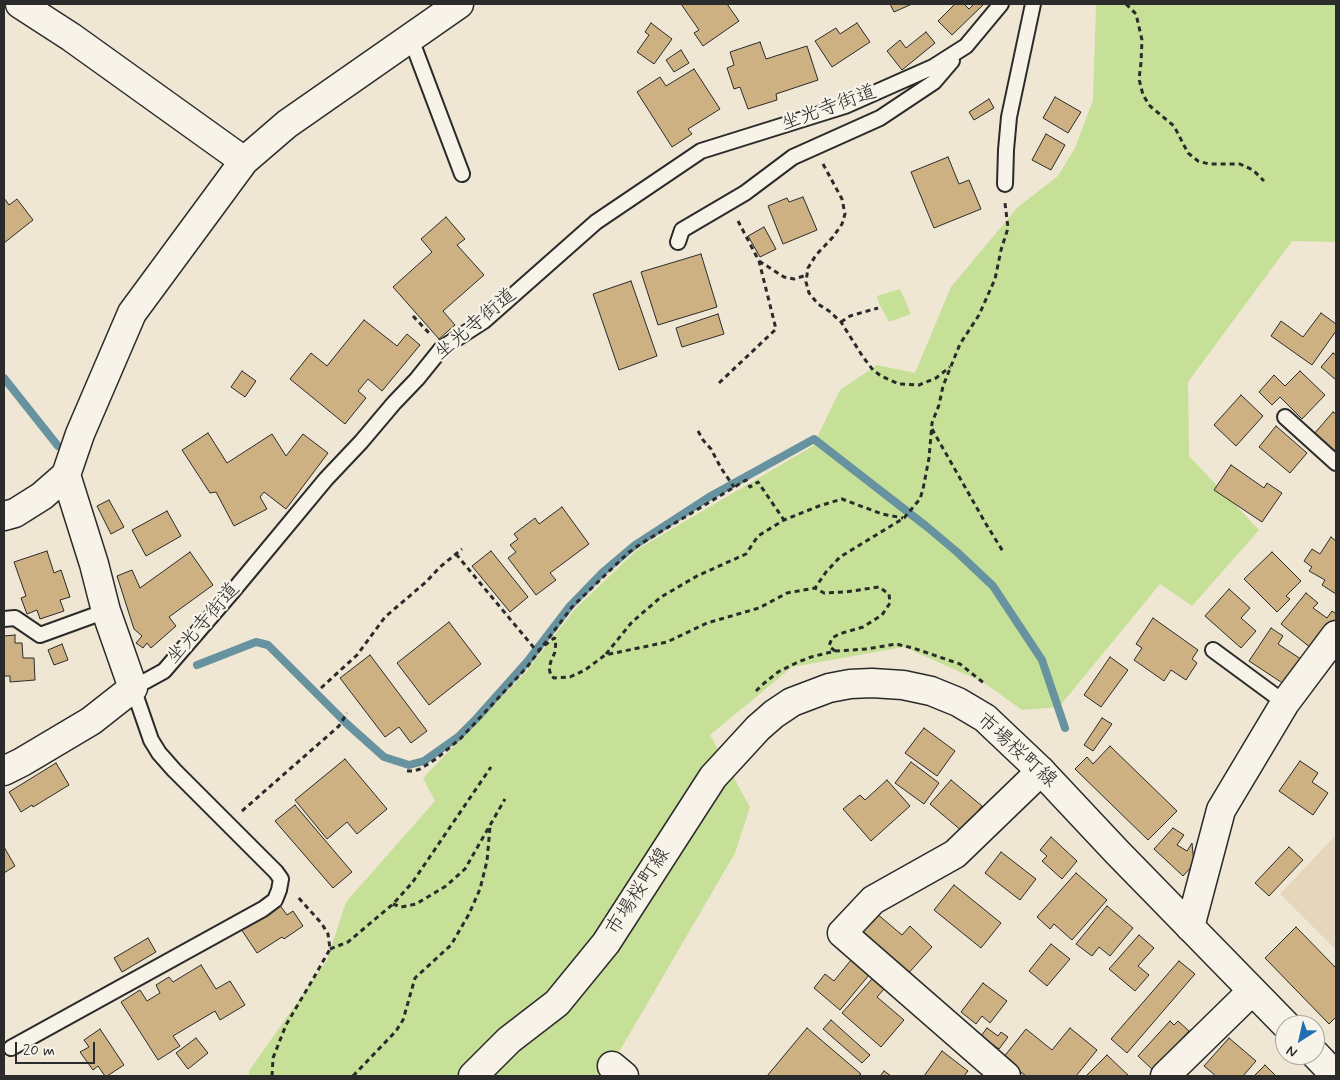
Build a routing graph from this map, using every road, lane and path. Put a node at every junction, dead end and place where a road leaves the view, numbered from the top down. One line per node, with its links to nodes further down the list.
1 (20, 4): 9 (street)
2 (460, 4): 6 (street)
3 (1001, 4): 7 (lane, 坐光寺街道)
4 (1032, 4): 12 (lane)
5 (1126, 4): 11 (path)
6 (411, 39): 9 (street); 10 (lane)
7 (966, 46): 8 (lane); 41 (lane, 坐光寺街道)
8 (814, 147): 13 (lane); 16 (path)
9 (244, 160): 25 (street)
10 (462, 174)
11 (1264, 182)
12 (1005, 184): 19 (path)
13 (728, 202): 14 (lane); 15 (path)
14 (678, 242)
15 (759, 261): 16 (path); 20 (path)
16 (807, 275): 18 (path)
17 (878, 308): 18 (path)
18 (841, 322): 19 (path)
19 (950, 367): 22 (path)
20 (719, 383)
21 (1285, 417): 24 (lane)
22 (932, 429): 28 (path); 31 (path)
23 (698, 431): 26 (path)
24 (1336, 463)
25 (66, 475): 27 (street); 34 (street)
26 (734, 487): 29 (path); 37 (path)
27 (4, 516)
28 (905, 517): 29 (path); 33 (path)
29 (784, 520): 40 (path)
30 (462, 549): 32 (path)
31 (1004, 553)
32 (456, 554): 37 (path); 42 (path)
33 (815, 588): 39 (path); 40 (path)
34 (106, 610): 35 (lane); 41 (street)
35 (4, 619)
36 (1336, 635): 43 (street)
37 (537, 649): 40 (path); 47 (path)
38 (1213, 650): 43 (lane)
39 (835, 651)
40 (605, 655)
41 (133, 688): 46 (street, 坐光寺街道); 51 (lane)
42 (321, 688)
43 (1285, 703): 54 (street)
44 (347, 713): 51 (path)
45 (491, 767): 53 (path)
46 (4, 770)
47 (407, 771)
48 (1042, 771): 54 (street, 市場桜町線); 62 (street, 市場桜町線); 63 (street)
49 (505, 799): 50 (path)
50 (490, 827): 53 (path); 61 (path)
51 (247, 843): 52 (lane)
52 (281, 878): 55 (path); 58 (lane)
53 (392, 904): 55 (path)
54 (1190, 927): 56 (street, 市場桜町線)
55 (330, 949): 60 (path)
56 (1252, 991): 57 (street, 市場桜町線); 64 (street)
57 (1276, 1015)
58 (11, 1048)
59 (1325, 1064): 65 (street)
60 (272, 1076)
61 (353, 1076)
62 (473, 1076)
63 (1006, 1076)
64 (1165, 1076)
65 (1336, 1076)

